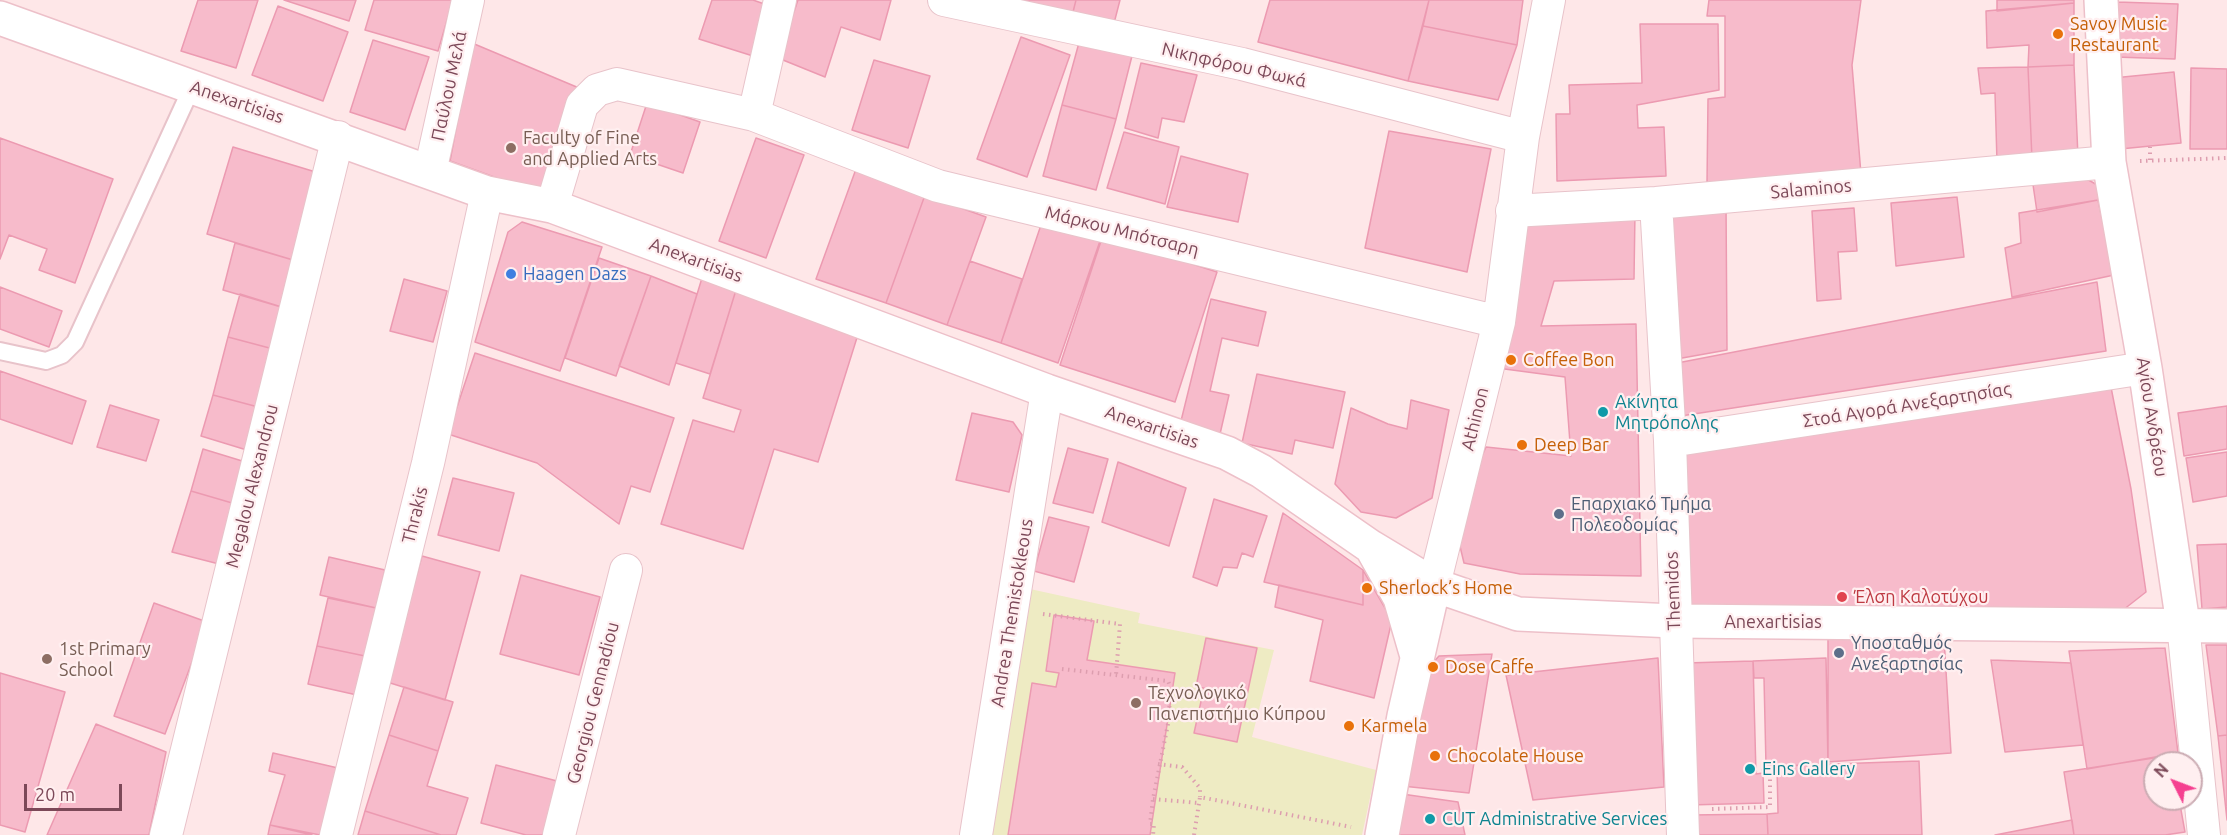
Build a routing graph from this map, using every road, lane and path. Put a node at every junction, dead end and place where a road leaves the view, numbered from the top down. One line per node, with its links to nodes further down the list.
1 (468, 0): 15 (street, Παύλου Μελά)
2 (780, 0): 8 (street)
3 (944, 0): 10 (street, Νικηφόρου Φωκά)
4 (1549, 0): 10 (street, Athinon)
5 (2101, 0): 14 (street, Αγίου Ανδρέου)
6 (0, 18): 7 (street, Anexartisias)
7 (192, 87): 9 (street, Anexartisias); 21 (lane)
8 (754, 115): 18 (street, Μάρκου Μπότσαρη); 20 (street, Μάρκου Μπότσαρη)
9 (338, 137): 15 (street, Anexartisias); 42 (street, Megalou Alexandrou)
10 (1522, 137): 19 (street, Athinon)
11 (2150, 147): 13 (path)
12 (2227, 158): 13 (path)
13 (2150, 160): 14 (path)
14 (2109, 162): 17 (street, Salaminos); 22 (street, Αγίου Ανδρέου)
15 (430, 172): 16 (street, Anexartisias)
16 (487, 193): 18 (street, Anexartisias); 43 (street, Thrakis)
17 (1656, 203): 19 (street, Salaminos); 24 (street, Themidos)
18 (552, 206): 23 (street, Anexartisias)
19 (1512, 211): 20 (street, Athinon)
20 (1499, 322): 27 (street, Athinon)
21 (0, 351)
22 (2145, 368): 24 (street, Στοά Αγορά Ανεξαρτησίας); 30 (street, Αγίου Ανδρέου)
23 (1047, 391): 25 (street, Anexartisias); 28 (street, Andrea Themistokleous)
24 (1670, 441): 29 (street, Themidos)
25 (1371, 547): 27 (street, Anexartisias); 32 (street, Anexartisias)
26 (626, 570): 44 (street, Georgiou Gennadiou)
27 (1434, 585): 29 (street, Anexartisias); 32 (street, Athinon)
28 (1013, 609): 34 (path); 45 (street, Andrea Themistokleous)
29 (1674, 621): 30 (street, Anexartisias); 40 (street, Themidos)
30 (2183, 624): 31 (street, Anexartisias); 48 (street, Αγίου Ανδρέου)
31 (2227, 626)
32 (1417, 658): 41 (street, Athinon)
33 (1062, 669): 34 (path)
34 (1116, 675): 35 (path)
35 (1158, 764): 37 (path); 38 (path)
36 (1757, 771): 40 (path)
37 (1200, 797): 39 (path); 41 (path)
38 (1152, 799): 39 (path); 46 (path)
39 (1199, 803): 47 (path)
40 (1682, 823)
41 (1367, 831)
42 (166, 835)
43 (336, 835)
44 (559, 835)
45 (976, 835)
46 (1153, 835)
47 (1194, 835)
48 (2204, 835)

